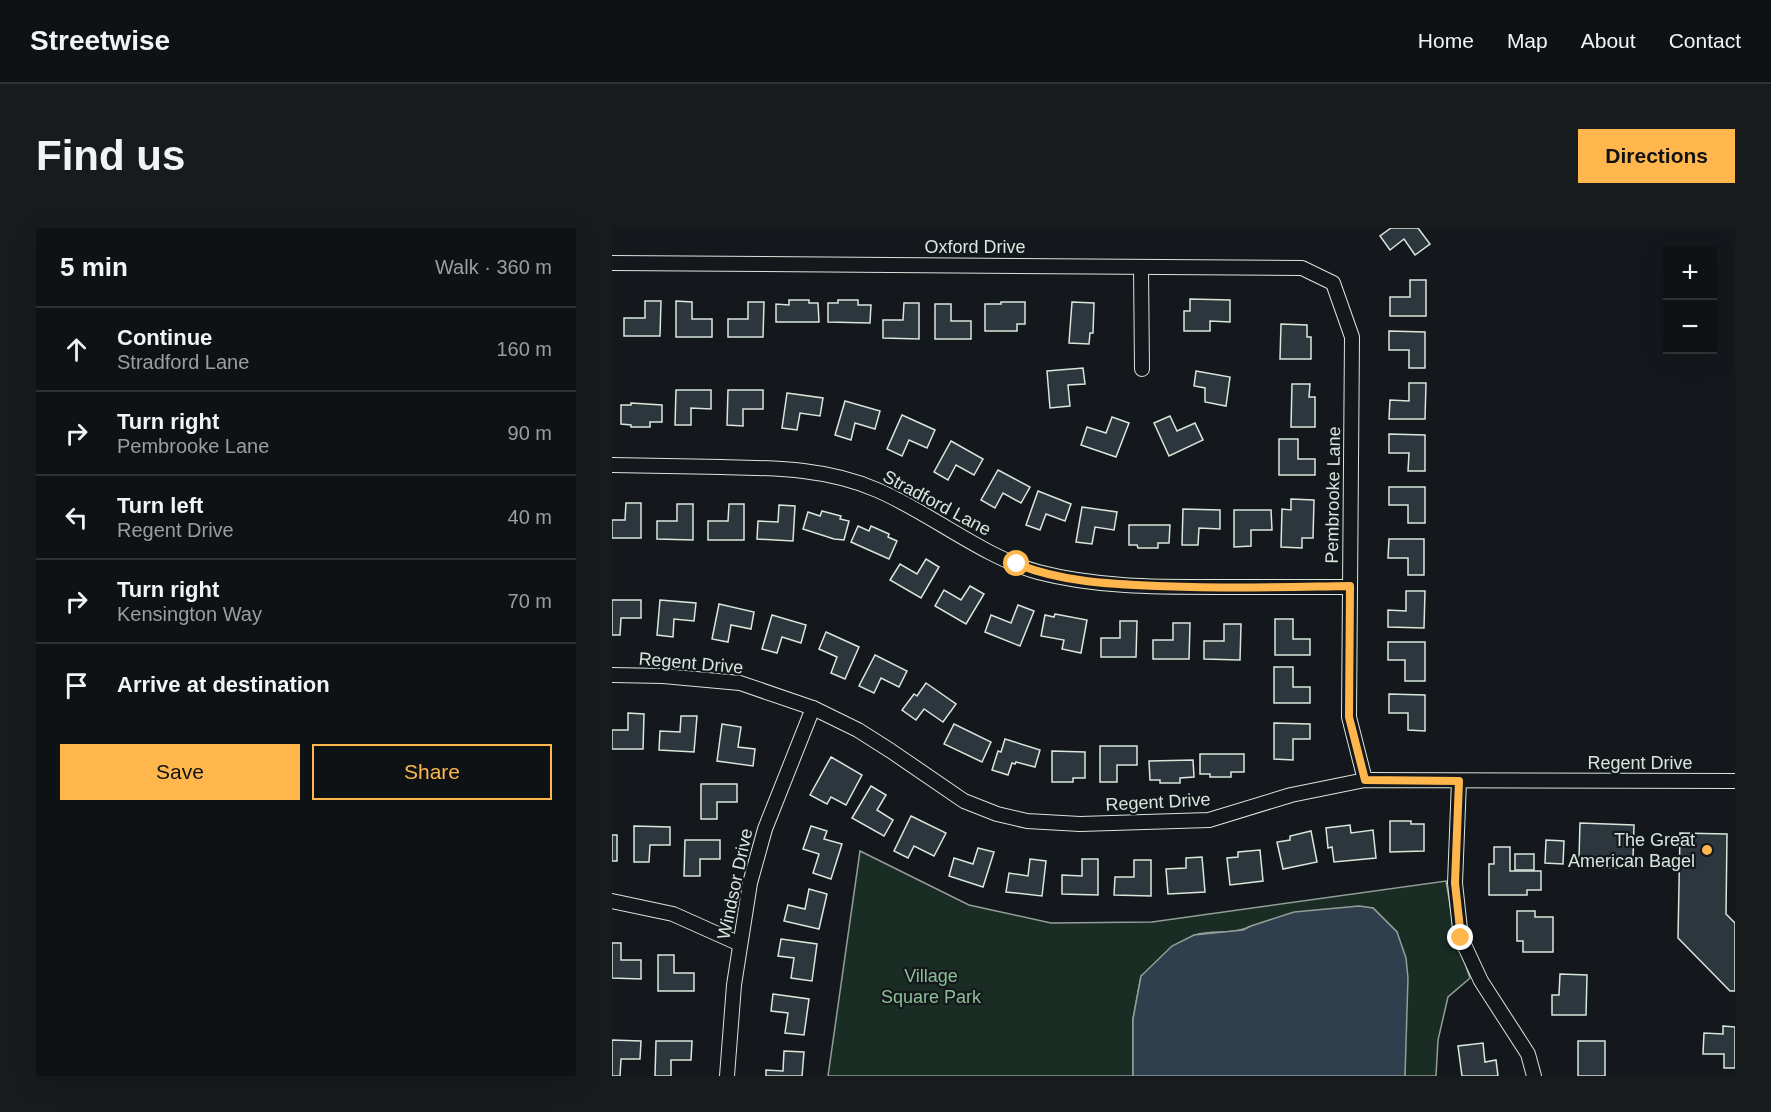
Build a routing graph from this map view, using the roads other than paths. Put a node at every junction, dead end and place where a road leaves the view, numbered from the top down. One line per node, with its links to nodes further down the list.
1 (612, 263): 2 (street, Oxford Drive)
2 (1141, 267): 3 (street, Oxford Drive); 4 (street)
3 (1333, 283): 6 (street, Pembrooke Lane)
4 (1142, 369)
5 (612, 465): 6 (street, Stradford Lane)
6 (1350, 586): 9 (street, Pembrooke Lane)
7 (612, 675): 8 (street, Regent Drive)
8 (813, 708): 9 (street, Regent Drive); 13 (street, Windsor Drive)
9 (1365, 780): 10 (street, Regent Drive)
10 (1459, 781): 11 (street, Regent Drive); 15 (street)
11 (1735, 781)
12 (612, 902): 13 (street)
13 (740, 944): 14 (street, Windsor Drive)
14 (727, 1076)
15 (1534, 1076)

